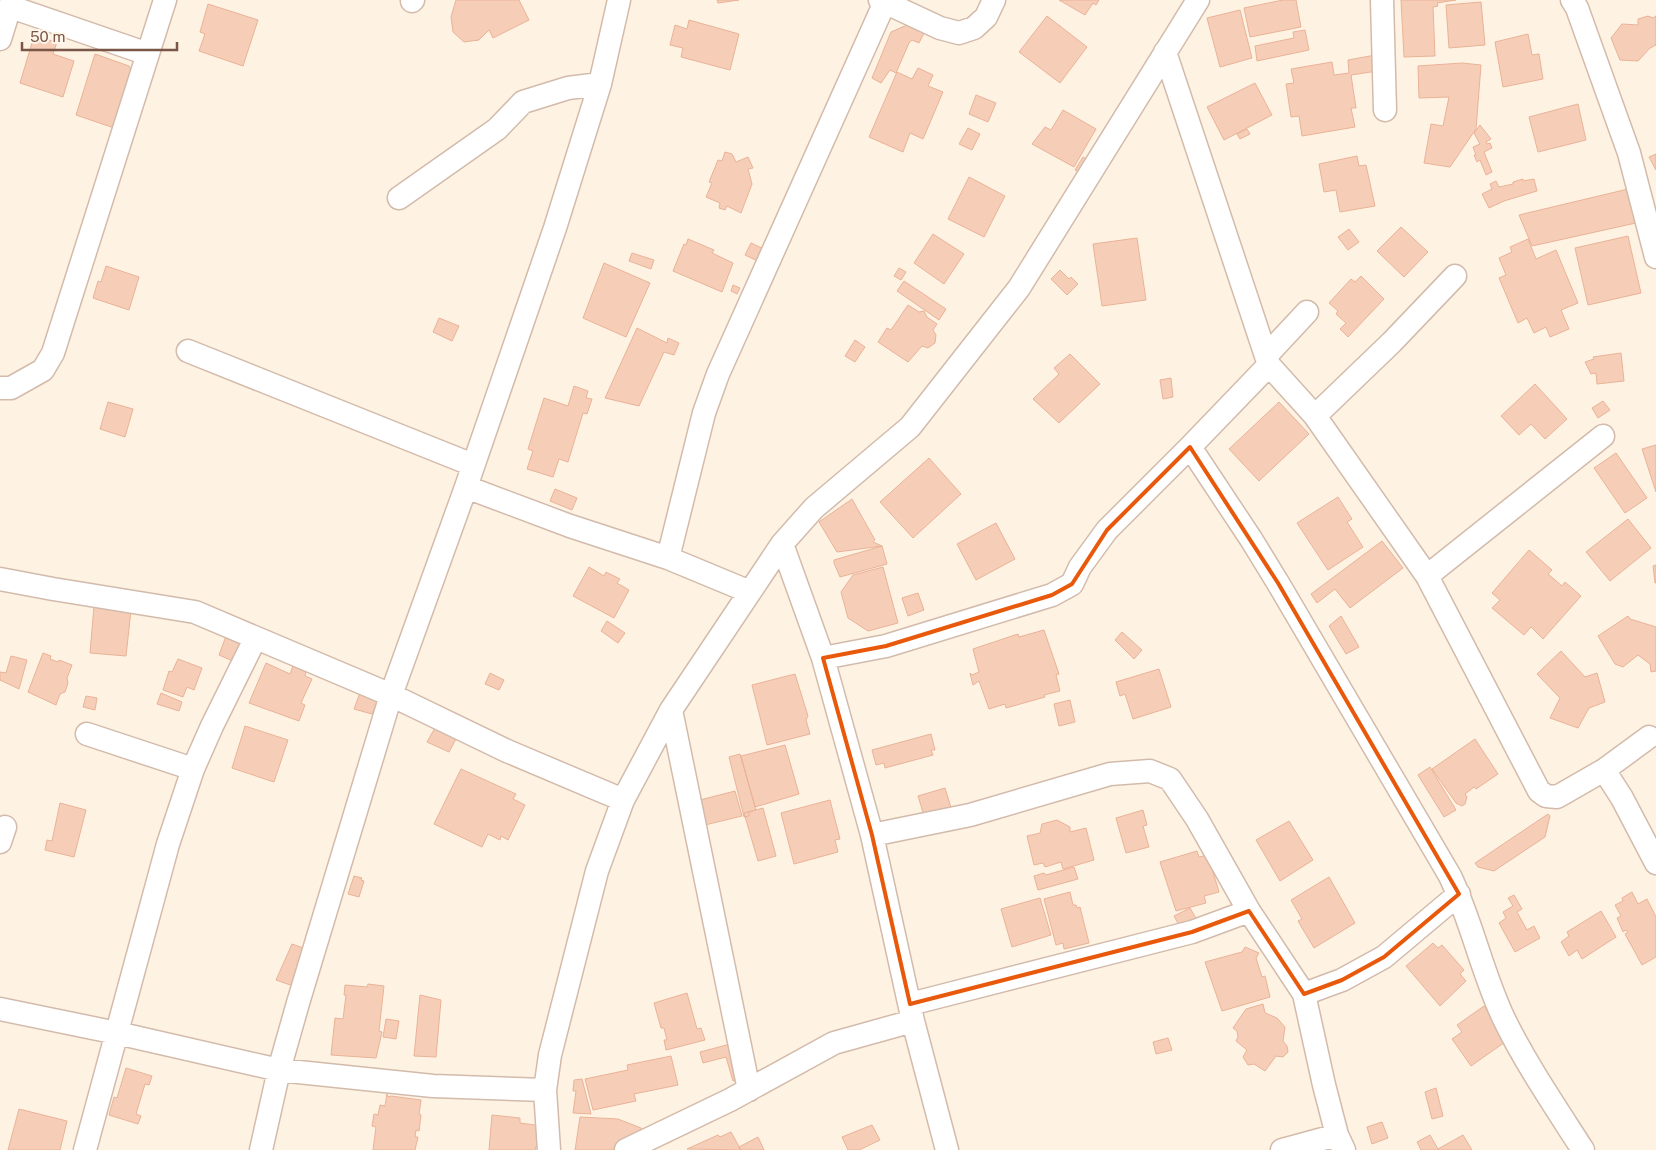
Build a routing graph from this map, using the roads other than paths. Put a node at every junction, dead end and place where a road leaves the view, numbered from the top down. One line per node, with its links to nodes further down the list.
1 (165, 0): 11 (street)
2 (619, 0): 12 (street)
3 (994, 0): 7 (street)
4 (1198, 0): 10 (street)
5 (1382, 0): 13 (street)
6 (1572, 0): 15 (street)
7 (882, 1): 26 (street)
8 (9, 2): 9 (street); 11 (street)
9 (0, 39)
10 (1165, 52): 19 (street); 25 (street)
11 (148, 54): 20 (street)
12 (600, 84): 14 (street); 24 (street)
13 (1386, 110)
14 (399, 198)
15 (1656, 257)
16 (1455, 276): 21 (street)
17 (1306, 312): 19 (street)
18 (188, 351): 24 (street)
19 (1268, 361): 21 (street); 23 (street)
20 (0, 388)
21 (1315, 416): 27 (street)
22 (1603, 436): 27 (street)
23 (1190, 447): 31 (street); 41 (street)
24 (470, 476): 26 (street); 32 (street)
25 (782, 544): 29 (street); 31 (street)
26 (668, 558): 29 (street)
27 (1427, 576): 37 (street)
28 (0, 579): 30 (street)
29 (750, 592): 33 (street)
30 (255, 639): 32 (street); 36 (street)
31 (823, 658): 39 (street)
32 (391, 694): 38 (street); 47 (street)
33 (671, 710): 38 (street); 49 (street)
34 (87, 734): 36 (street)
35 (1649, 737): 37 (street)
36 (193, 769): 46 (street)
37 (1604, 770): 40 (street)
38 (623, 800): 48 (street)
39 (872, 835): 42 (street); 45 (street)
40 (1656, 863)
41 (1459, 894): 43 (street); 57 (street)
42 (1249, 911): 43 (street); 45 (street)
43 (1304, 994): 50 (street)
44 (0, 1009): 46 (street)
45 (912, 1013): 49 (street); 55 (street)
46 (117, 1033): 47 (street); 51 (street)
47 (279, 1070): 48 (street); 52 (street)
48 (545, 1090): 53 (street)
49 (749, 1090): 54 (street)
50 (1340, 1143): 56 (street)
51 (85, 1150)
52 (261, 1150)
53 (549, 1150)
54 (626, 1150)
55 (947, 1150)
56 (1282, 1150)
57 (1583, 1150)

